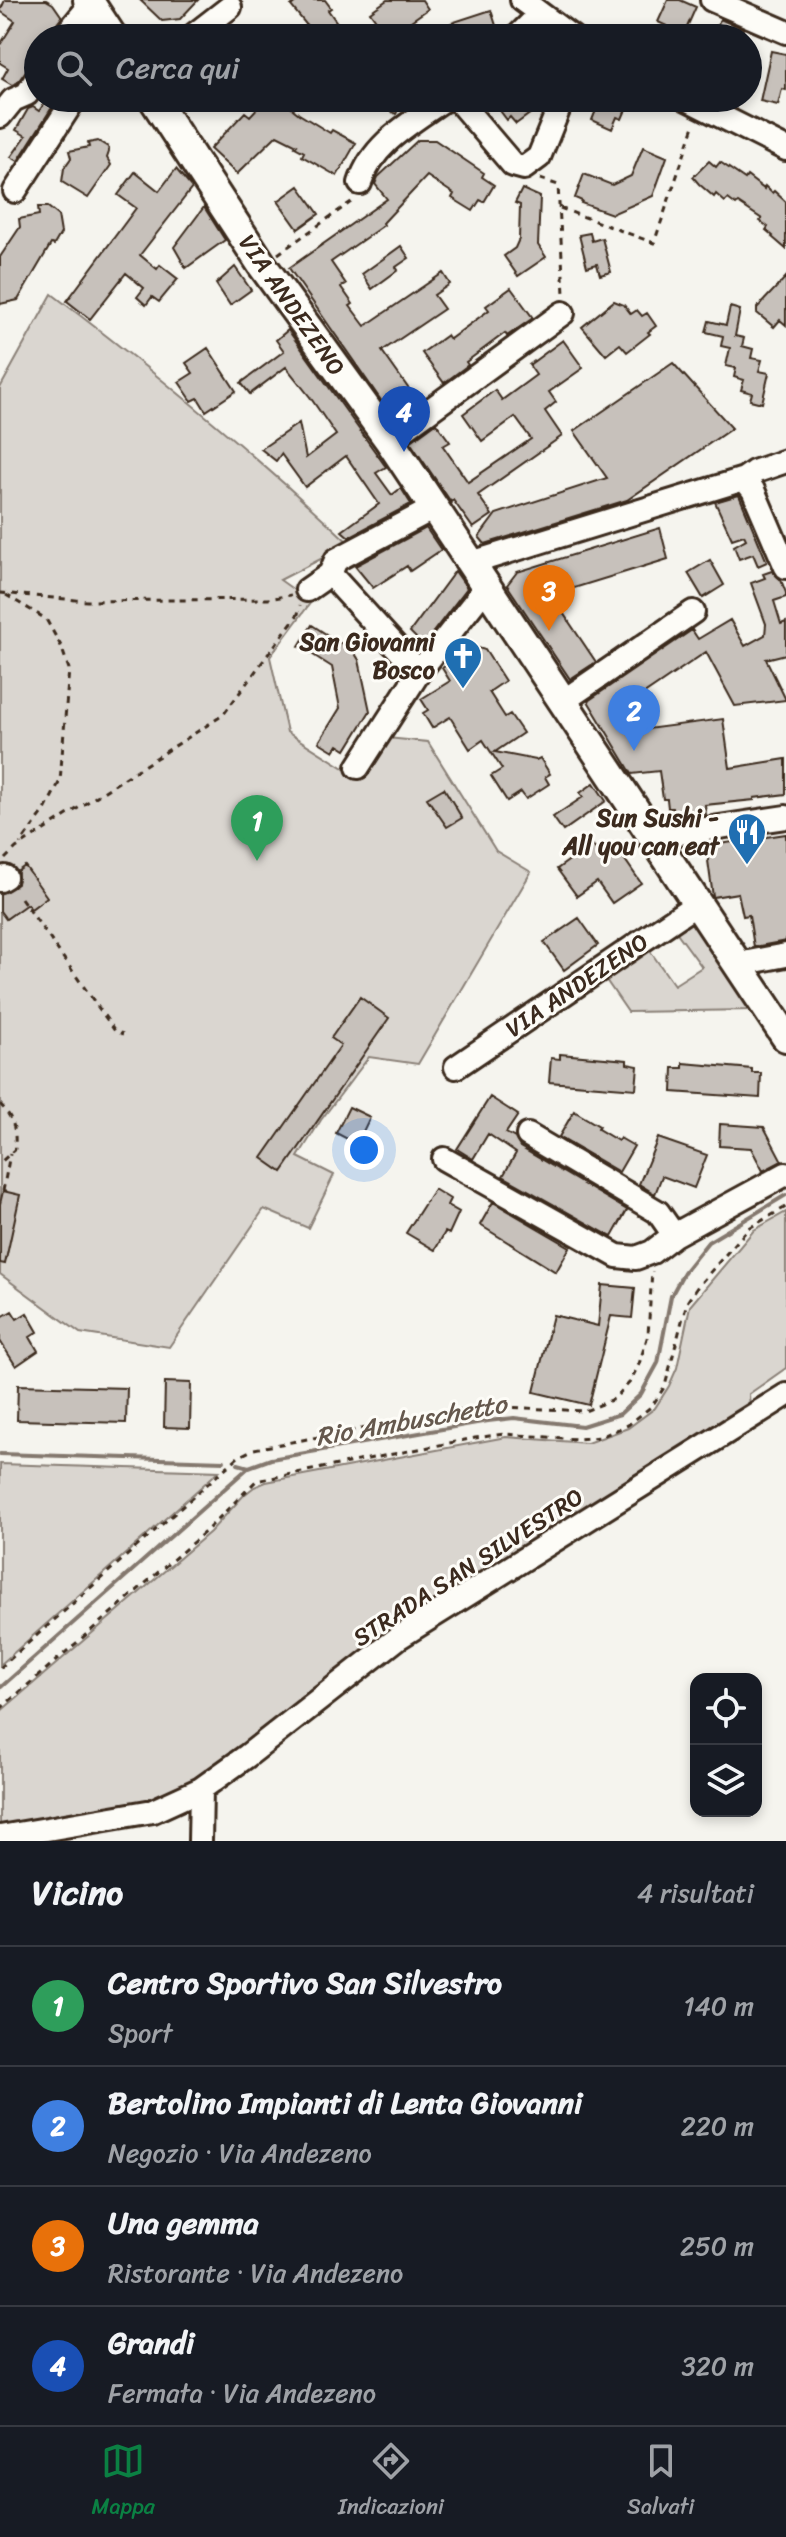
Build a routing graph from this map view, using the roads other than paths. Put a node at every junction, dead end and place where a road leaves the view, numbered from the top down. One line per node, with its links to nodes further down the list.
1 (522, 0): 5 (street)
2 (712, 0): 11 (street)
3 (89, 2): 6 (street); 7 (main road)
4 (230, 7): 8 (street)
5 (540, 14): 9 (street); 10 (street)
6 (73, 24)
7 (104, 24)
8 (208, 24)
9 (530, 24)
10 (554, 24)
11 (786, 32)
12 (24, 95): 19 (street)
13 (66, 112): 22 (street)
14 (162, 112): 24 (main road, VIA ANDEZENO)
15 (426, 112): 21 (street)
16 (468, 112): 17 (street)
17 (557, 112)
18 (707, 112): 20 (street)
19 (0, 116)
20 (786, 149)
21 (359, 190)
22 (15, 191)
23 (563, 313): 24 (street)
24 (389, 440): 27 (main road, VIA ANDEZENO)
25 (786, 461): 26 (street)
26 (744, 479): 28 (street); 30 (street)
27 (434, 508): 29 (street); 30 (main road, VIA ANDEZENO)
28 (786, 567)
29 (330, 574): 31 (street); 33 (street)
30 (479, 574): 33 (street); 34 (main road, VIA ANDEZENO)
31 (307, 590)
32 (693, 612): 34 (street)
33 (419, 672): 35 (street)
34 (562, 702): 37 (main road, VIA ANDEZENO)
35 (358, 767)
36 (786, 817): 37 (street)
37 (653, 837): 38 (main road, VIA ANDEZENO)
38 (698, 903): 40 (main road, VIA ANDEZENO); 42 (street, VIA ANDEZENO)
39 (786, 955): 40 (street)
40 (738, 964): 41 (main road, VIA ANDEZENO)
41 (786, 1037)
42 (456, 1067)
43 (528, 1135): 46 (street)
44 (444, 1159): 46 (street)
45 (786, 1174): 46 (street)
46 (674, 1235)
47 (786, 1395): 48 (street, STRADA SAN SILVESTRO)
48 (201, 1789): 49 (street, STRADA SAN SILVESTRO); 50 (street)
49 (0, 1837)
50 (200, 1841)

